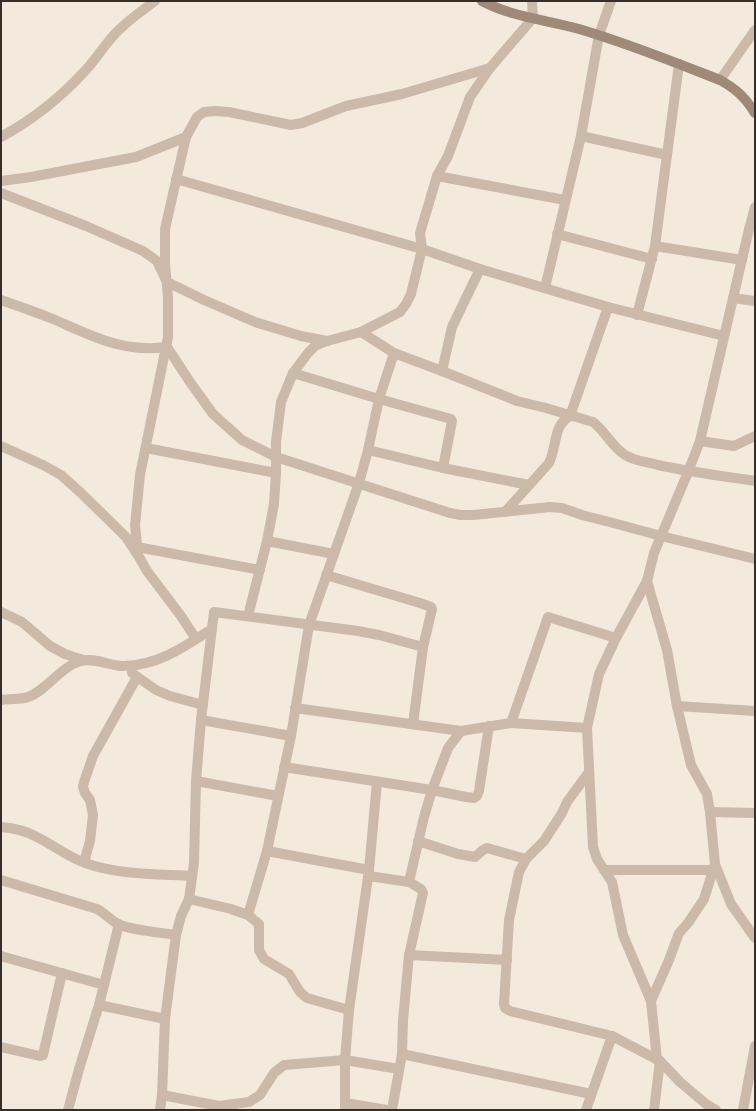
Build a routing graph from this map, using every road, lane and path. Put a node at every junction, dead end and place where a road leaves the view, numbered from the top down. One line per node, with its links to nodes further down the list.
1 (155, 1): 13 (street)
2 (482, 1): 5 (street)
3 (532, 1): 5 (street)
4 (611, 1): 7 (street)
5 (533, 18): 7 (street); 9 (street)
6 (755, 30): 10 (street)
7 (599, 35): 8 (street); 12 (street)
8 (679, 64): 10 (street); 15 (street)
9 (490, 68): 14 (street); 16 (street)
10 (720, 80): 11 (street)
11 (755, 113)
12 (581, 136): 15 (street); 20 (street)
13 (1, 137)
14 (186, 137): 17 (street); 18 (street)
15 (667, 155): 24 (street)
16 (437, 176): 20 (street); 25 (street)
17 (176, 179): 25 (street); 29 (street)
18 (1, 181)
19 (1, 193): 29 (street)
20 (565, 200): 23 (street)
21 (755, 207): 22 (street)
22 (752, 229): 27 (street)
23 (557, 234): 26 (street); 30 (street)
24 (655, 246): 26 (street); 27 (street)
25 (422, 250): 28 (street); 36 (street)
26 (652, 259): 35 (street)
27 (742, 260): 31 (street)
28 (480, 269): 30 (street); 41 (street)
29 (167, 282): 38 (street); 39 (street)
30 (544, 288): 34 (street)
31 (733, 298): 33 (street); 37 (street)
32 (1, 300): 39 (street)
33 (755, 301)
34 (608, 307): 35 (street); 44 (street)
35 (637, 314): 37 (street)
36 (361, 332): 38 (street); 40 (street)
37 (724, 336): 46 (street)
38 (327, 340): 42 (street)
39 (167, 347): 48 (street); 50 (street)
40 (394, 353): 41 (street); 43 (street)
41 (442, 370): 44 (street)
42 (293, 373): 43 (street); 50 (street)
43 (379, 399): 49 (street); 51 (street)
44 (570, 416): 52 (street); 56 (street)
45 (755, 436): 46 (street)
46 (700, 441): 52 (street)
47 (1, 446): 60 (street)
48 (146, 448): 53 (street); 60 (street)
49 (368, 450): 51 (street); 55 (street)
50 (276, 457): 53 (street); 55 (street)
51 (443, 468): 56 (street)
52 (688, 472): 54 (street); 58 (street)
53 (276, 473): 59 (street)
54 (755, 481)
55 (359, 483): 57 (street); 61 (street)
56 (529, 485): 57 (street)
57 (505, 512): 58 (street)
58 (661, 536): 62 (street); 65 (street)
59 (267, 541): 61 (street); 63 (street)
60 (138, 551): 63 (street); 71 (street)
61 (334, 554): 64 (street)
62 (755, 558)
63 (260, 570): 67 (street)
64 (326, 575): 68 (street); 72 (street)
65 (647, 581): 70 (street); 78 (street)
66 (1, 612): 73 (street)
67 (248, 616): 68 (street); 69 (street)
68 (309, 625): 72 (street); 79 (street)
69 (212, 629): 71 (street); 77 (street)
70 (616, 638): 82 (street); 85 (street)
71 (196, 640): 74 (street)
72 (423, 647): 83 (street)
73 (83, 660): 74 (street); 76 (street)
74 (122, 666): 75 (street)
75 (137, 677): 77 (street); 100 (street)
76 (1, 700)
77 (203, 705): 81 (street)
78 (678, 706): 80 (street); 94 (street)
79 (295, 708): 83 (street); 87 (street)
80 (755, 711)
81 (201, 720): 87 (street); 90 (street)
82 (511, 723): 84 (street); 85 (street)
83 (413, 724): 86 (street)
84 (489, 726): 86 (street); 92 (street)
85 (587, 728): 89 (street)
86 (461, 731): 92 (street)
87 (291, 736): 88 (street)
88 (284, 767): 91 (street); 93 (street)
89 (590, 772): 99 (street); 102 (street)
90 (196, 781): 93 (street); 104 (street)
91 (377, 782): 92 (street); 103 (street)
92 (432, 790): 97 (street)
93 (278, 796): 98 (street)
94 (710, 812): 95 (street); 101 (street)
95 (755, 813)
96 (1, 827): 100 (street)
97 (418, 841): 99 (street); 106 (street)
98 (267, 851): 103 (street); 108 (street)
99 (526, 859): 114 (street)
100 (84, 862): 104 (street)
101 (714, 867): 102 (street); 111 (street); 117 (street)
102 (604, 870): 117 (street)
103 (369, 873): 106 (street); 119 (street)
104 (192, 876): 107 (street)
105 (1, 880): 109 (street)
106 (409, 882): 112 (street)
107 (189, 899): 108 (street); 110 (street)
108 (248, 915): 119 (street)
109 (119, 924): 110 (street); 116 (street)
110 (176, 935): 120 (street)
111 (755, 938)
112 (408, 955): 114 (street); 124 (street)
113 (1, 956): 115 (street)
114 (507, 960): 121 (street)
115 (62, 973): 116 (street); 123 (street)
116 (104, 985): 118 (street)
117 (650, 1001): 126 (street)
118 (99, 1004): 120 (street); 132 (street)
119 (349, 1010): 125 (street)
120 (165, 1019): 129 (street)
121 (612, 1036): 126 (street); 128 (street)
122 (755, 1046): 139 (street)
123 (1, 1047)
124 (402, 1054): 127 (street); 128 (street)
125 (345, 1060): 127 (street); 130 (street); 131 (street)
126 (658, 1061): 137 (street); 138 (street)
127 (399, 1069): 135 (street)
128 (591, 1094): 136 (street)
129 (162, 1095): 130 (street); 133 (street)
130 (248, 1106)
131 (345, 1106): 134 (street)
132 (68, 1110)
133 (160, 1110)
134 (387, 1110)
135 (392, 1110)
136 (586, 1110)
137 (654, 1110)
138 (716, 1110)
139 (743, 1110)

